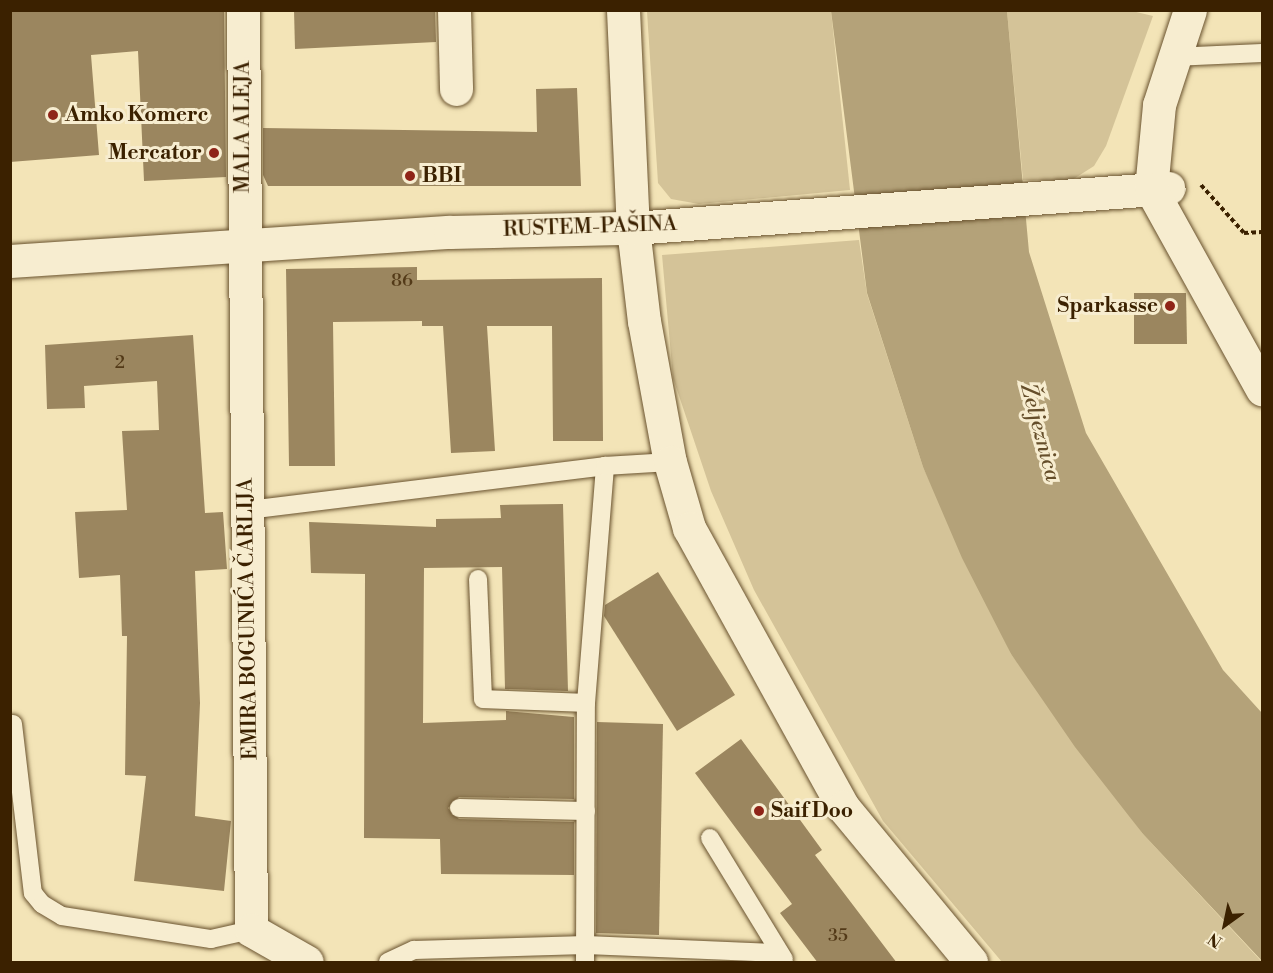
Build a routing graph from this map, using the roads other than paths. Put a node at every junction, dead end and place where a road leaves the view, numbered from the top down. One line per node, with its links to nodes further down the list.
1 (243, 10): 10 (street, MALA ALEJA)
2 (454, 10): 7 (street)
3 (623, 10): 9 (street)
4 (1190, 10): 6 (street)
5 (1263, 53): 6 (lane)
6 (1173, 57): 8 (street)
7 (456, 89)
8 (1160, 189): 9 (street, RUSTEM-PAŠINA); 12 (street)
9 (647, 227): 10 (street, RUSTEM-PAŠINA); 13 (street)
10 (243, 243): 11 (street, RUSTEM-PAŠINA); 15 (street, EMIRA BOGUNIĆA ČARLIJA)
11 (10, 261)
12 (1263, 388)
13 (670, 462): 14 (lane); 27 (street)
14 (605, 466): 15 (lane); 17 (lane)
15 (248, 510): 22 (street, EMIRA BOGUNIĆA ČARLIJA)
16 (478, 579): 17 (lane)
17 (586, 703): 20 (lane)
18 (13, 724): 22 (lane)
19 (459, 808): 20 (lane)
20 (586, 811): 23 (lane)
21 (710, 838): 24 (lane)
22 (251, 930): 25 (street)
23 (585, 954): 24 (lane); 26 (lane)
24 (783, 958)
25 (307, 963)
26 (388, 963)
27 (971, 963)

